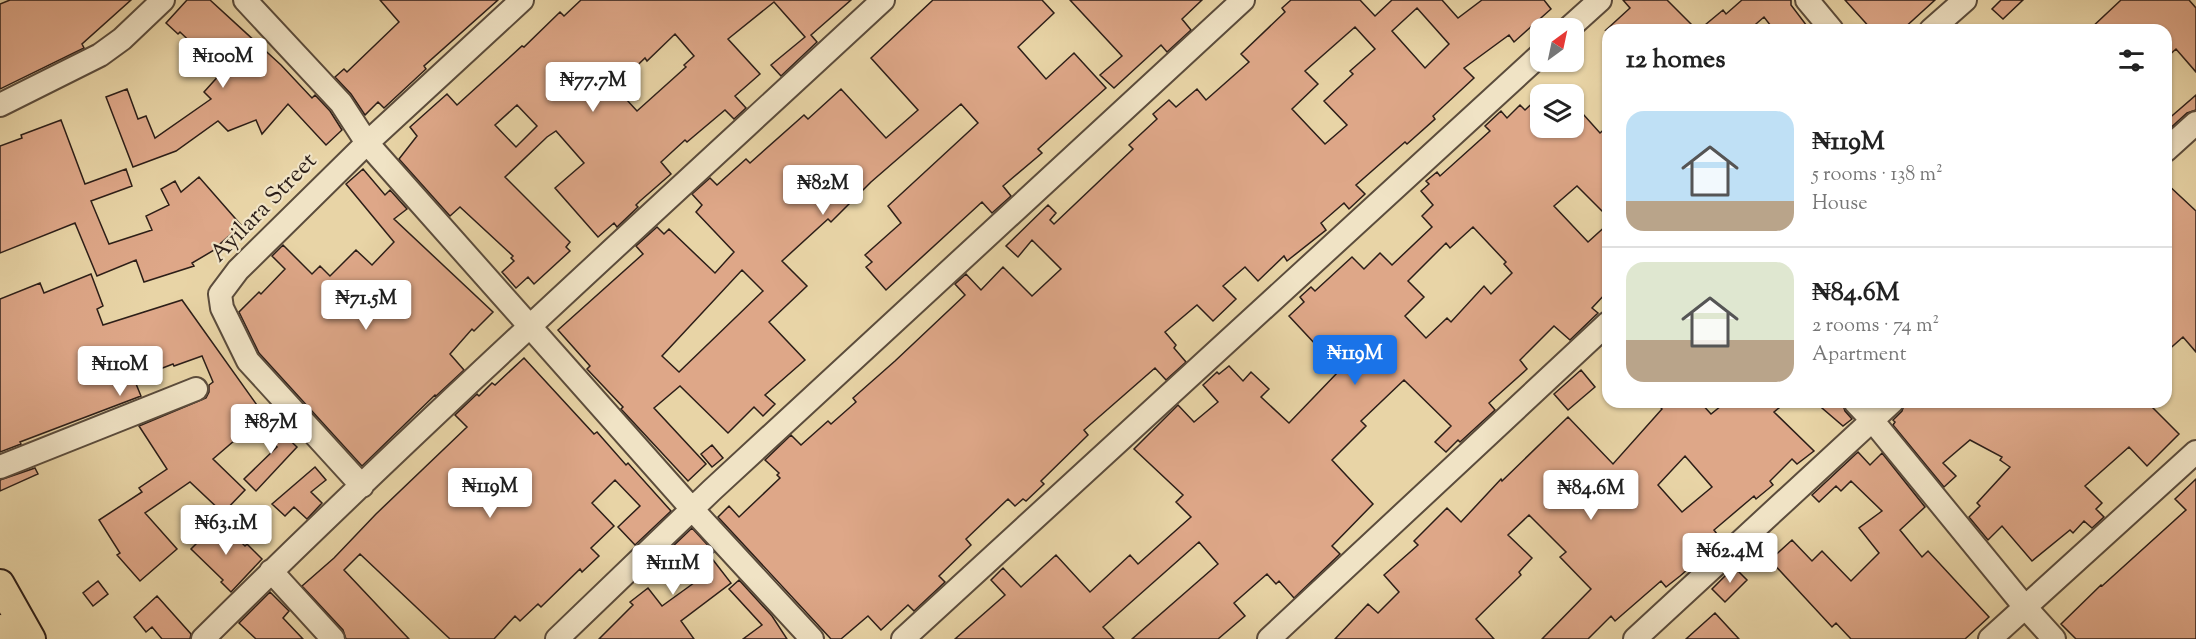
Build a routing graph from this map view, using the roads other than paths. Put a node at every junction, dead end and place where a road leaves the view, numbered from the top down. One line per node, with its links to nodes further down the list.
1 (163, 0): 13 (street)
2 (245, 0): 15 (street)
3 (522, 0): 15 (street)
4 (883, 0): 17 (street)
5 (1243, 0): 26 (street)
6 (1600, 0): 9 (street)
7 (1807, 0): 10 (street)
8 (1965, 0): 11 (street)
9 (1580, 18)
10 (1827, 24)
11 (1938, 24)
12 (1530, 64): 37 (street)
13 (0, 105)
14 (2196, 123): 16 (street)
15 (367, 143): 17 (street); 25 (street, Ayilara Street)
16 (2172, 145)
17 (531, 327): 25 (street); 26 (street)
18 (1602, 329): 38 (street)
19 (196, 389): 24 (street)
20 (1861, 408): 22 (street)
21 (1885, 408): 22 (street)
22 (1872, 420): 29 (street); 39 (street)
23 (2196, 452): 29 (street)
24 (0, 467)
25 (362, 486): 27 (street)
26 (692, 509): 35 (street); 36 (street)
27 (271, 571): 33 (street); 34 (street)
28 (0, 584): 32 (main road)
29 (2025, 607): 40 (street); 41 (street)
30 (0, 629): 31 (main road)
31 (6, 639)
32 (31, 639)
33 (203, 639)
34 (333, 639)
35 (557, 639)
36 (812, 639)
37 (903, 639)
38 (1269, 639)
39 (1635, 639)
40 (1990, 639)
41 (2054, 639)

